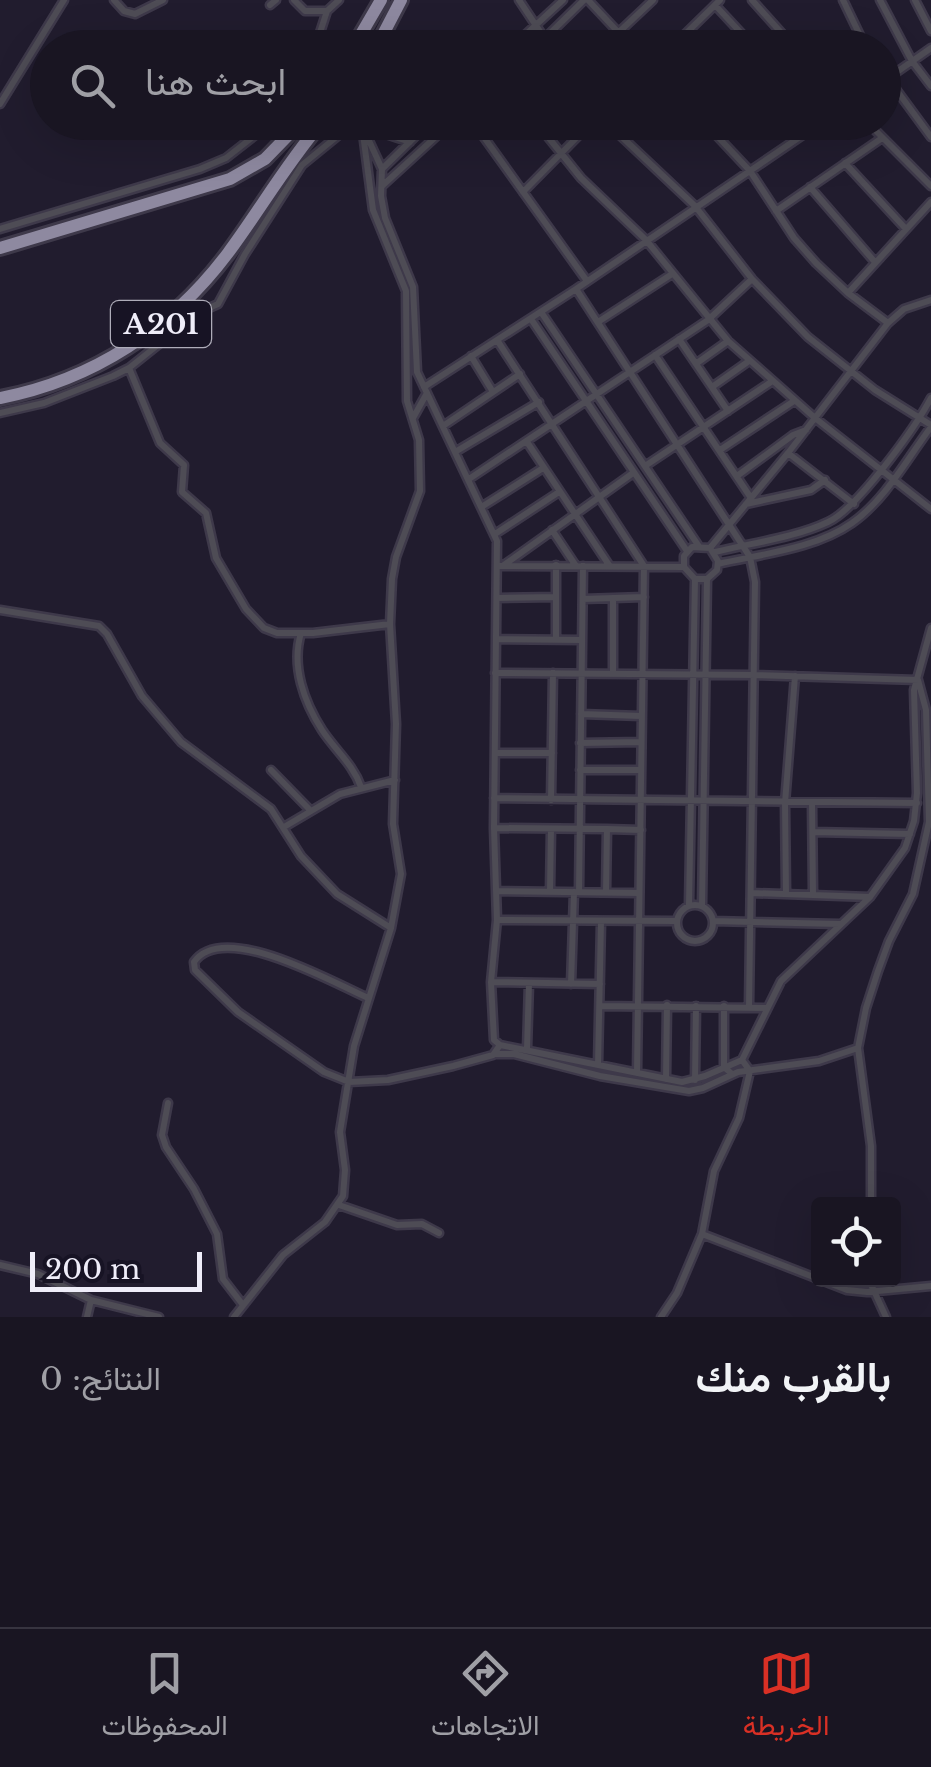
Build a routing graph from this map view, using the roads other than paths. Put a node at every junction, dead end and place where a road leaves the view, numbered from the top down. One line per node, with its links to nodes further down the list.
1 (64, 0): 19 (street)
2 (114, 0): 3 (street)
3 (164, 0)
4 (294, 0): 17 (street)
5 (339, 0): 17 (street)
6 (382, 0): 21 (highway)
7 (401, 0): 22 (highway)
8 (518, 0): 18 (street)
9 (563, 0): 18 (street)
10 (586, 0): 25 (street); 26 (street)
11 (653, 0): 27 (street)
12 (752, 0): 30 (street)
13 (844, 0): 31 (street)
14 (880, 0): 32 (street)
15 (915, 0): 33 (street)
16 (718, 2): 28 (street); 29 (street)
17 (326, 11): 20 (street)
18 (535, 26): 23 (street); 24 (street)
19 (46, 30)
20 (320, 30)
21 (364, 30)
22 (385, 30)
23 (531, 30)
24 (538, 30)
25 (554, 30)
26 (617, 30)
27 (621, 30)
28 (689, 30)
29 (741, 30)
30 (779, 30)
31 (858, 30)
32 (896, 30)
33 (931, 30)
34 (901, 40): 37 (street)
35 (931, 48): 37 (street)
36 (30, 55): 41 (street)
37 (912, 61): 38 (street); 39 (street)
38 (901, 68)
39 (931, 86)
40 (901, 98): 42 (street)
41 (0, 104)
42 (931, 137)
43 (249, 140): 71 (street)
44 (284, 140): 74 (highway)
45 (307, 140): 103 (highway, A201)
46 (331, 140): 94 (street)
47 (364, 140): 112 (street)
48 (368, 140): 62 (street)
49 (404, 140): 59 (street)
50 (432, 140): 64 (street)
51 (487, 140): 67 (street)
52 (550, 140): 60 (street)
53 (574, 140): 60 (street)
54 (625, 140): 69 (street)
55 (721, 140): 63 (street)
56 (796, 140): 63 (street)
57 (879, 140): 61 (street)
58 (884, 140): 65 (street)
59 (410, 142): 62 (street)
60 (560, 154): 67 (street); 73 (street)
61 (845, 163): 66 (street); 72 (street)
62 (382, 170): 64 (street)
63 (750, 171): 69 (street); 70 (street)
64 (381, 186): 100 (street)
65 (931, 186)
66 (810, 187): 70 (street); 75 (street)
67 (523, 192): 78 (street)
68 (931, 202): 72 (street)
69 (694, 206): 73 (street); 77 (street)
70 (776, 212): 80 (street)
71 (0, 228)
72 (906, 228): 75 (street)
73 (646, 240): 76 (street); 78 (street)
74 (0, 248)
75 (874, 261): 80 (street)
76 (672, 274): 84 (street); 85 (street)
77 (752, 280): 84 (street); 96 (street)
78 (587, 281): 79 (street)
79 (576, 289): 82 (street); 85 (street)
80 (848, 293): 86 (street)
81 (931, 300): 86 (street)
82 (541, 312): 83 (street); 102 (street)
83 (530, 319): 88 (street); 107 (street)
84 (708, 320): 87 (street); 89 (street)
85 (598, 322): 95 (street)
86 (888, 323): 96 (street)
87 (680, 339): 90 (street); 93 (street)
88 (498, 340): 91 (street); 97 (street)
89 (728, 341): 92 (street); 93 (street)
90 (655, 355): 95 (street); 116 (street)
91 (471, 356): 100 (street); 101 (street)
92 (748, 361): 98 (street); 99 (street)
93 (697, 364): 99 (street)
94 (128, 368): 109 (street); 163 (street)
95 (631, 371): 102 (street); 119 (street)
96 (851, 372): 110 (street); 111 (street)
97 (520, 374): 101 (street); 106 (street)
98 (771, 382): 105 (street); 108 (street)
99 (712, 387): 108 (street)
100 (425, 390): 112 (street); 114 (street)
101 (493, 392): 114 (street)
102 (596, 395): 107 (street); 123 (street)
103 (0, 398)
104 (931, 398): 111 (street)
105 (794, 400): 110 (street); 120 (street)
106 (539, 402): 113 (street); 121 (street)
107 (586, 402): 113 (street); 126 (street)
108 (728, 411): 116 (street)
109 (0, 412)
110 (815, 418): 117 (street); 125 (street)
111 (920, 418): 115 (street); 125 (street)
112 (412, 419): 161 (street)
113 (554, 424): 118 (street); 132 (street)
114 (443, 426): 121 (street)
115 (931, 426): 129 (street)
116 (704, 427): 119 (street); 120 (street)
117 (806, 430): 122 (street); 127 (street)
118 (527, 442): 124 (street); 128 (street)
119 (678, 443): 123 (street); 138 (street)
120 (720, 450): 127 (street)
121 (455, 452): 128 (street)
122 (788, 453): 130 (street); 133 (street)
123 (645, 466): 141 (street)
124 (543, 468): 131 (street); 135 (street)
125 (879, 470): 129 (street); 134 (street)
126 (633, 474): 132 (street); 144 (street)
127 (737, 476): 133 (street)
128 (469, 478): 135 (street)
129 (894, 479): 136 (street); 145 (street)
130 (825, 480): 133 (street); 134 (street)
131 (559, 492): 137 (street); 140 (street)
132 (599, 498): 137 (street); 151 (street)
133 (749, 501): 138 (street)
134 (854, 504): 142 (street)
135 (483, 506): 140 (street)
136 (931, 509)
137 (575, 515): 139 (street); 150 (street)
138 (730, 524): 142 (street); 143 (street)
139 (552, 530): 148 (street); 149 (street)
140 (495, 534): 148 (street)
141 (698, 545): 143 (street); 144 (street)
142 (745, 545): 143 (street); 145 (street)
143 (713, 550): 146 (street)
144 (688, 551): 152 (street)
145 (750, 556): 146 (street); 174 (street)
146 (718, 564): 154 (street)
147 (556, 565): 148 (street); 149 (street); 155 (street)
148 (500, 566): 157 (street)
149 (579, 566): 150 (street); 158 (street)
150 (610, 566): 151 (street)
151 (644, 566): 152 (street); 156 (street)
152 (684, 567): 153 (street)
153 (695, 579): 154 (street); 172 (street)
154 (707, 579): 173 (street)
155 (556, 597): 157 (street); 165 (street)
156 (644, 597): 159 (street); 171 (street)
157 (497, 598): 164 (street)
158 (583, 599): 159 (street); 166 (street)
159 (613, 599): 170 (street)
160 (0, 610): 199 (street)
161 (390, 624): 163 (street); 186 (street)
162 (931, 628): 176 (street)
163 (302, 634): 187 (street)
164 (496, 639): 165 (street); 167 (street)
165 (556, 639): 166 (street)
166 (582, 640): 169 (street)
167 (495, 673): 168 (street); 181 (street)
168 (553, 673): 169 (street); 182 (street)
169 (582, 673): 170 (street); 177 (street)
170 (613, 674): 171 (street)
171 (642, 674): 172 (street); 178 (street)
172 (692, 674): 173 (street); 192 (street)
173 (704, 674): 174 (street); 193 (street)
174 (754, 674): 175 (street); 194 (street)
175 (795, 676): 176 (street); 195 (street)
176 (918, 680): 197 (street); 240 (street)
177 (581, 714): 178 (street); 180 (street)
178 (641, 716): 179 (street)
179 (641, 742): 180 (street); 185 (street)
180 (580, 743): 184 (street)
181 (495, 753): 182 (street); 188 (street)
182 (552, 754): 189 (street)
183 (271, 770): 198 (street)
184 (580, 770): 185 (street); 190 (street)
185 (641, 770): 191 (street)
186 (395, 780): 187 (street); 226 (street)
187 (362, 787): 198 (street)
188 (494, 798): 189 (street); 200 (street)
189 (551, 800): 190 (street)
190 (580, 800): 191 (street); 203 (street)
191 (641, 801): 192 (street); 204 (street)
192 (690, 802): 193 (street); 216 (street)
193 (703, 802): 194 (street); 217 (street)
194 (754, 803): 195 (street); 212 (street)
195 (785, 803): 196 (street); 213 (street)
196 (812, 803): 197 (street); 205 (street)
197 (917, 803): 206 (street)
198 (310, 810): 199 (street)
199 (284, 826): 226 (street)
200 (494, 828): 201 (street); 207 (street)
201 (551, 829): 203 (street); 208 (street)
202 (607, 829): 203 (street); 204 (street); 210 (street)
203 (579, 830): 209 (street)
204 (641, 830): 211 (street)
205 (813, 832): 206 (street); 214 (street)
206 (910, 834): 215 (street)
207 (496, 891): 208 (street); 218 (street)
208 (550, 891): 209 (street)
209 (576, 892): 210 (street); 219 (street)
210 (606, 892): 211 (street)
211 (639, 893): 220 (street)
212 (751, 893): 213 (street); 223 (street)
213 (786, 894): 214 (street)
214 (813, 894): 215 (street)
215 (870, 897): 225 (street)
216 (689, 905): 217 (street); 221 (street)
217 (702, 906): 222 (street)
218 (497, 920): 219 (street); 227 (street)
219 (573, 920): 224 (street); 229 (street)
220 (639, 921): 221 (street); 224 (street); 234 (street)
221 (676, 921): 222 (street)
222 (714, 921): 223 (street)
223 (750, 921): 225 (street); 237 (street)
224 (601, 922): 230 (street)
225 (840, 924): 238 (street)
226 (391, 928): 231 (street)
227 (490, 982): 228 (street); 239 (street)
228 (529, 983): 229 (street); 241 (street)
229 (571, 984): 230 (street)
230 (600, 984): 233 (street)
231 (368, 998): 251 (street); 251 (street)
232 (668, 1005): 234 (street); 235 (street); 249 (street)
233 (600, 1006): 234 (street); 244 (street)
234 (638, 1006): 247 (street)
235 (696, 1006): 236 (street); 250 (street)
236 (724, 1006): 237 (street); 245 (street)
237 (749, 1006): 238 (street)
238 (766, 1008): 243 (street)
239 (500, 1046): 241 (street); 242 (street)
240 (858, 1048): 246 (street); 253 (street)
241 (528, 1049): 244 (street)
242 (492, 1054): 248 (street); 251 (street)
243 (742, 1060): 245 (street); 246 (street)
244 (598, 1065): 247 (street)
245 (724, 1068): 248 (street); 250 (street)
246 (750, 1069): 248 (street); 256 (street)
247 (637, 1073): 249 (street)
248 (732, 1074)
249 (666, 1079): 250 (street)
250 (695, 1080)
251 (348, 1082): 254 (street)
252 (168, 1103): 262 (street)
253 (871, 1197)
254 (339, 1205): 255 (street); 262 (street)
255 (440, 1232)
256 (702, 1234): 260 (street); 266 (street)
257 (0, 1265): 261 (street)
258 (931, 1286): 260 (street)
259 (872, 1287): 260 (street)
260 (873, 1290): 267 (street)
261 (91, 1300): 263 (street); 264 (street)
262 (243, 1306): 265 (street)
263 (86, 1317)
264 (160, 1317)
265 (234, 1317)
266 (661, 1317)
267 (886, 1317)

